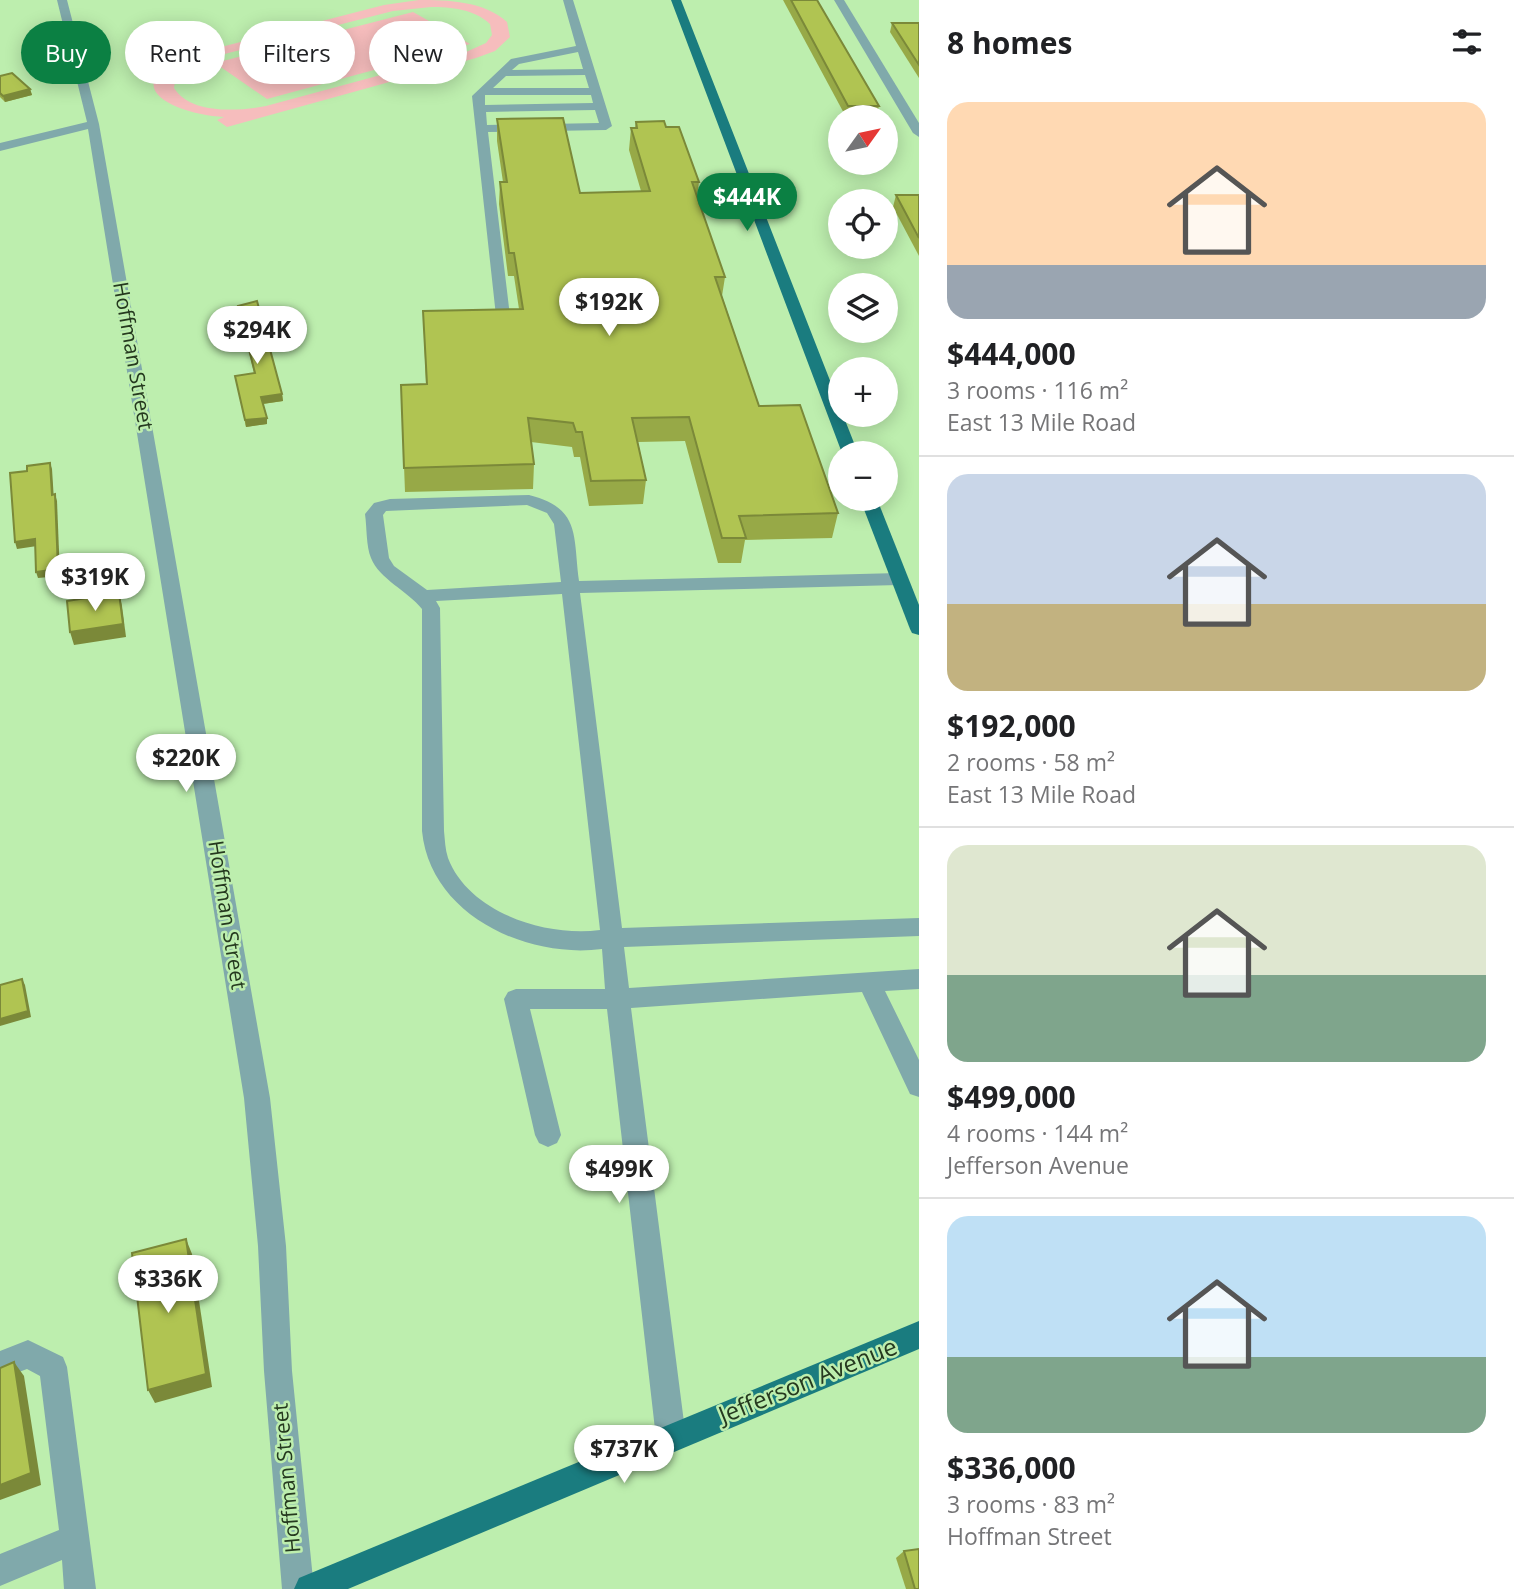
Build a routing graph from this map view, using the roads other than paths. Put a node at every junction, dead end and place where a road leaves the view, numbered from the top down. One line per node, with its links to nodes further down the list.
1 (62, 0): 12 (street, Hoffman Street)
2 (568, 0): 5 (street)
3 (676, 0): 17 (main road)
4 (839, 0): 14 (street)
5 (582, 48): 6 (street); 7 (street)
6 (589, 72): 7 (street); 8 (street)
7 (503, 73): 9 (street)
8 (595, 90): 9 (street); 10 (street)
9 (483, 92): 11 (street)
10 (600, 106): 11 (street); 13 (street)
11 (480, 109): 13 (street)
12 (93, 124): 15 (street); 36 (street, Hoffman Street)
13 (482, 129): 16 (street)
14 (919, 133)
15 (0, 148)
16 (503, 316)
17 (845, 441)
18 (873, 511): 19 (main road)
19 (899, 579): 20 (street); 22 (main road)
20 (572, 588): 21 (street); 21 (street); 24 (street)
21 (421, 596): 24 (street)
22 (919, 629)
23 (919, 927): 24 (street)
24 (612, 938): 27 (street)
25 (919, 979): 26 (street)
26 (869, 982): 27 (street); 28 (street)
27 (618, 999): 29 (street); 32 (street)
28 (919, 1086)
29 (548, 1135)
30 (919, 1335): 32 (main road, Jefferson Avenue)
31 (0, 1365): 33 (street)
32 (671, 1438): 37 (main road, Jefferson Avenue)
33 (76, 1539): 34 (street); 35 (street)
34 (0, 1570)
35 (80, 1589)
36 (298, 1589)
37 (310, 1589)

